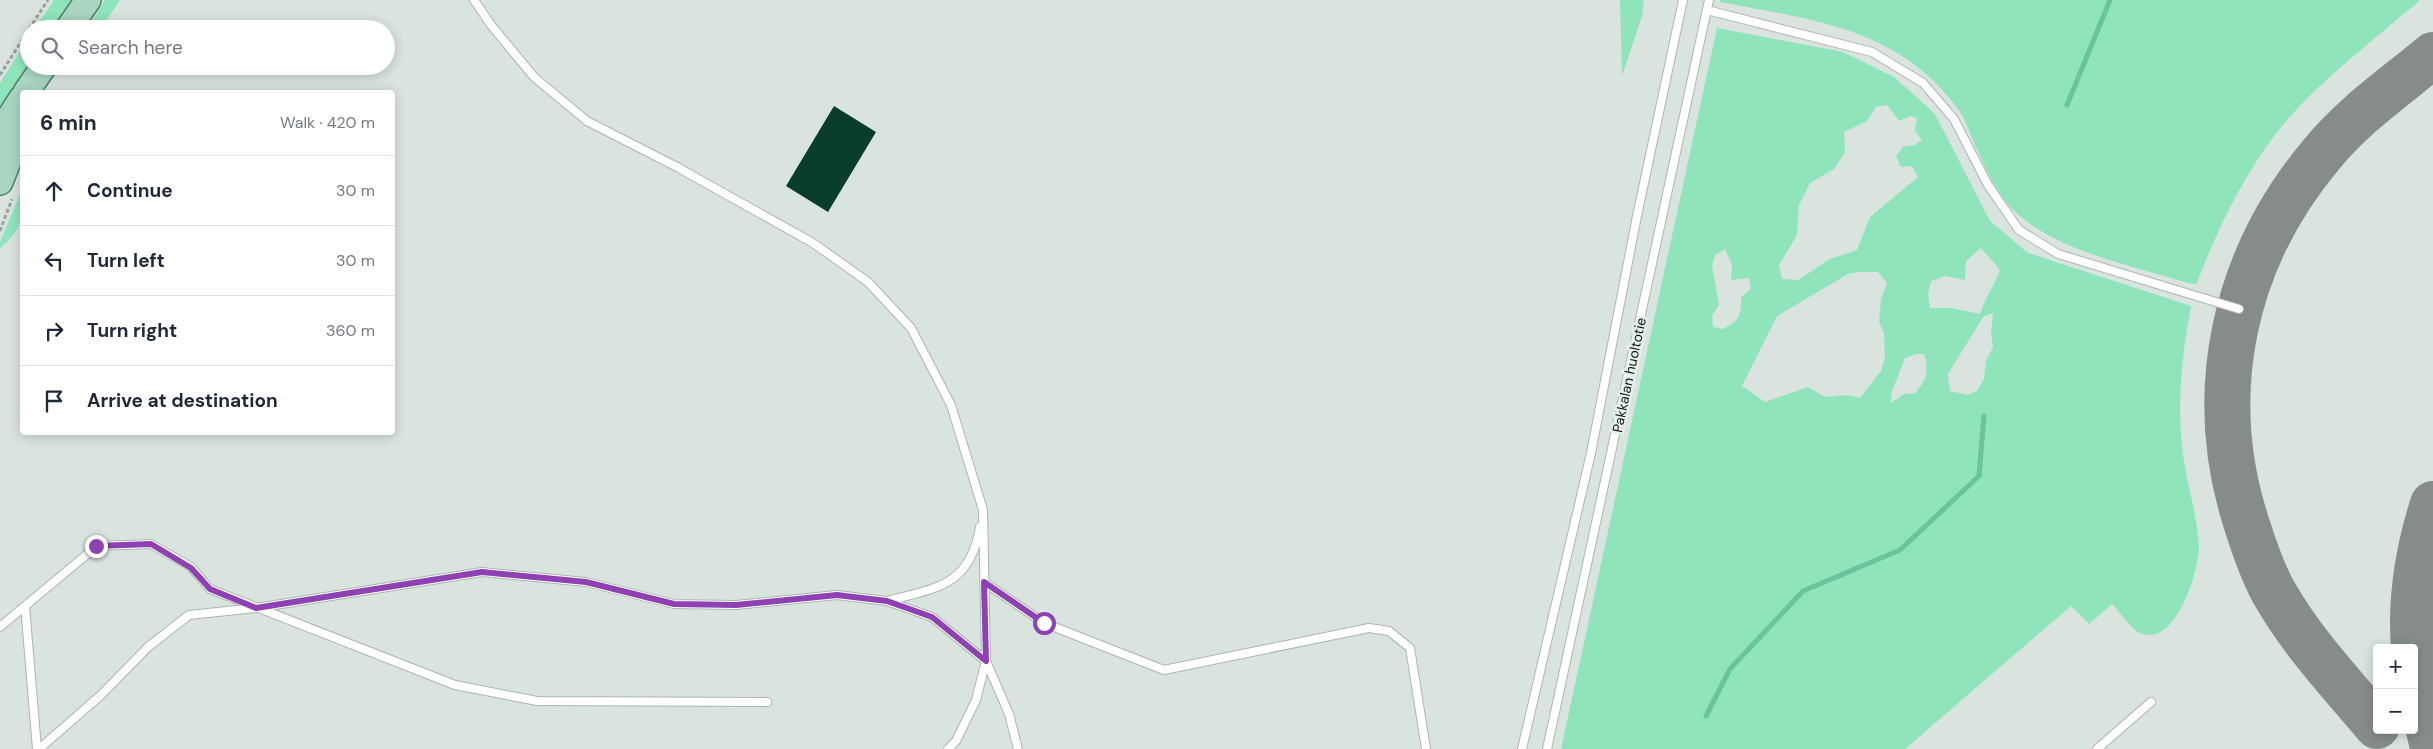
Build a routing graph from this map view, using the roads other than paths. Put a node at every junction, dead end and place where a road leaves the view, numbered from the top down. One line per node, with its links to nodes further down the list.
1 (88, 0): 6 (main road)
2 (474, 0): 16 (lane)
3 (1683, 0): 29 (lane)
4 (1709, 0): 5 (lane, Pakkalan huoltotie)
5 (1707, 10): 15 (lane); 30 (lane, Pakkalan huoltotie)
6 (74, 20)
7 (39, 75): 9 (main road)
8 (43, 75): 10 (main road)
9 (28, 90)
10 (37, 90)
11 (20, 101): 13 (main road)
12 (20, 134): 14 (main road)
13 (0, 137)
14 (7, 189)
15 (2239, 309)
16 (983, 510): 17 (lane); 18 (lane)
17 (984, 582): 22 (lane); 28 (lane)
18 (887, 601): 20 (lane); 22 (lane)
19 (26, 606): 20 (lane); 21 (lane); 25 (lane)
20 (256, 608): 23 (lane); 25 (lane)
21 (0, 627)
22 (986, 661): 26 (lane); 27 (lane)
23 (767, 702)
24 (2151, 702): 31 (lane)
25 (38, 749)
26 (948, 749)
27 (1018, 749)
28 (1426, 749)
29 (1522, 749)
30 (1547, 749)
31 (2097, 749)

